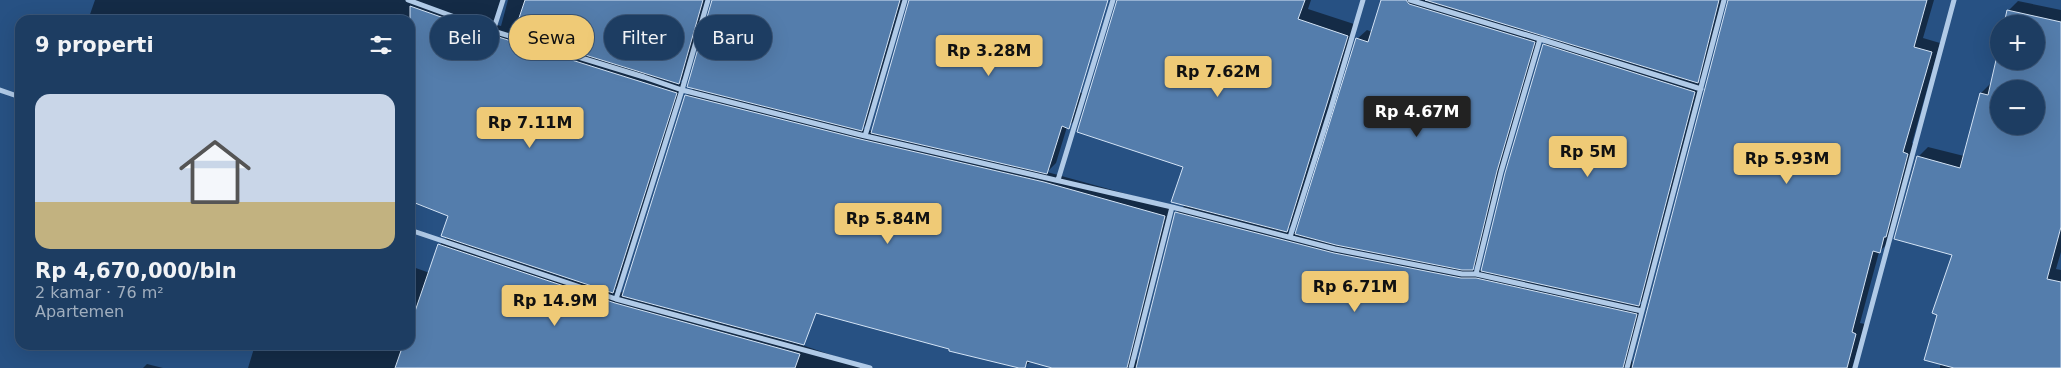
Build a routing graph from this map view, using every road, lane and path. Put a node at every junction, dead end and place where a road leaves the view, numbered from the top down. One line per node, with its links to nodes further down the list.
1 (408, 0): 10 (street)
2 (503, 0): 11 (street)
3 (708, 0): 16 (street)
4 (905, 0): 18 (street)
5 (1113, 0): 19 (street)
6 (1363, 0): 22 (street)
7 (1410, 0): 13 (street)
8 (1724, 0): 14 (street)
9 (1954, 0): 29 (street)
10 (450, 15)
11 (498, 15)
12 (499, 32): 16 (street)
13 (1540, 39): 14 (street); 23 (street)
14 (1701, 89): 25 (street)
15 (0, 90): 17 (street)
16 (682, 90): 18 (street); 24 (street)
17 (15, 95)
18 (865, 136): 19 (street)
19 (1058, 180): 20 (street)
20 (1172, 206): 22 (street); 27 (street)
21 (415, 232): 24 (street)
22 (1290, 237): 23 (street)
23 (1476, 274): 25 (street)
24 (616, 299): 26 (street)
25 (1642, 310): 28 (street)
26 (870, 368)
27 (1131, 368)
28 (1627, 368)
29 (1855, 368)

